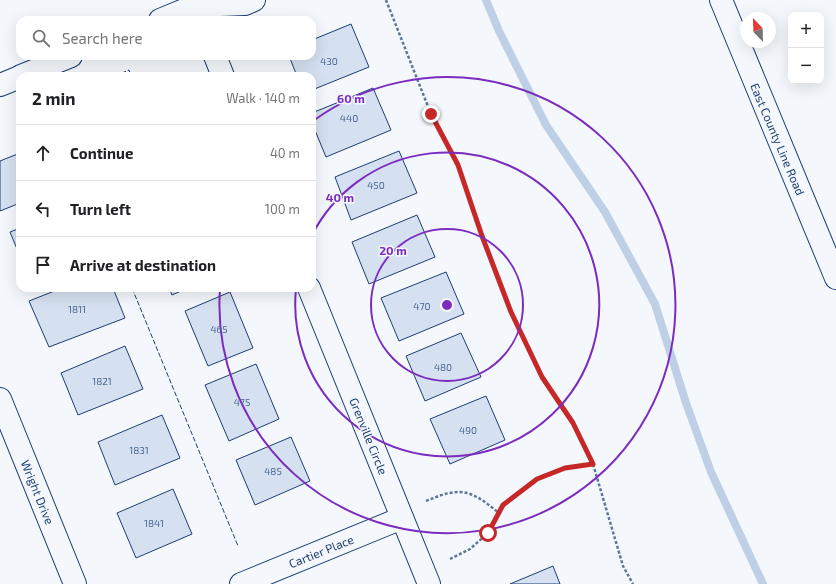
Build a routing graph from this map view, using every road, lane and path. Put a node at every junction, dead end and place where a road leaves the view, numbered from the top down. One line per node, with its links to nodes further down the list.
1 (254, 0): 4 (street)
2 (386, 0): 15 (path)
3 (721, 0): 12 (street, East County Line Road)
4 (198, 9): 5 (street)
5 (174, 16)
6 (61, 60): 8 (street)
7 (217, 60): 9 (street)
8 (31, 72)
9 (221, 72)
10 (16, 78): 11 (street)
11 (0, 85)
12 (836, 278)
13 (311, 292): 18 (street, Grenville Circle)
14 (0, 399): 20 (street, Wright Drive)
15 (593, 464): 17 (path); 23 (path)
16 (426, 501): 17 (path)
17 (499, 513): 19 (path)
18 (402, 518): 21 (street, Cartier Place); 22 (street, Grenville Circle)
19 (450, 559)
20 (76, 584)
21 (241, 584)
22 (429, 584)
23 (632, 584)

